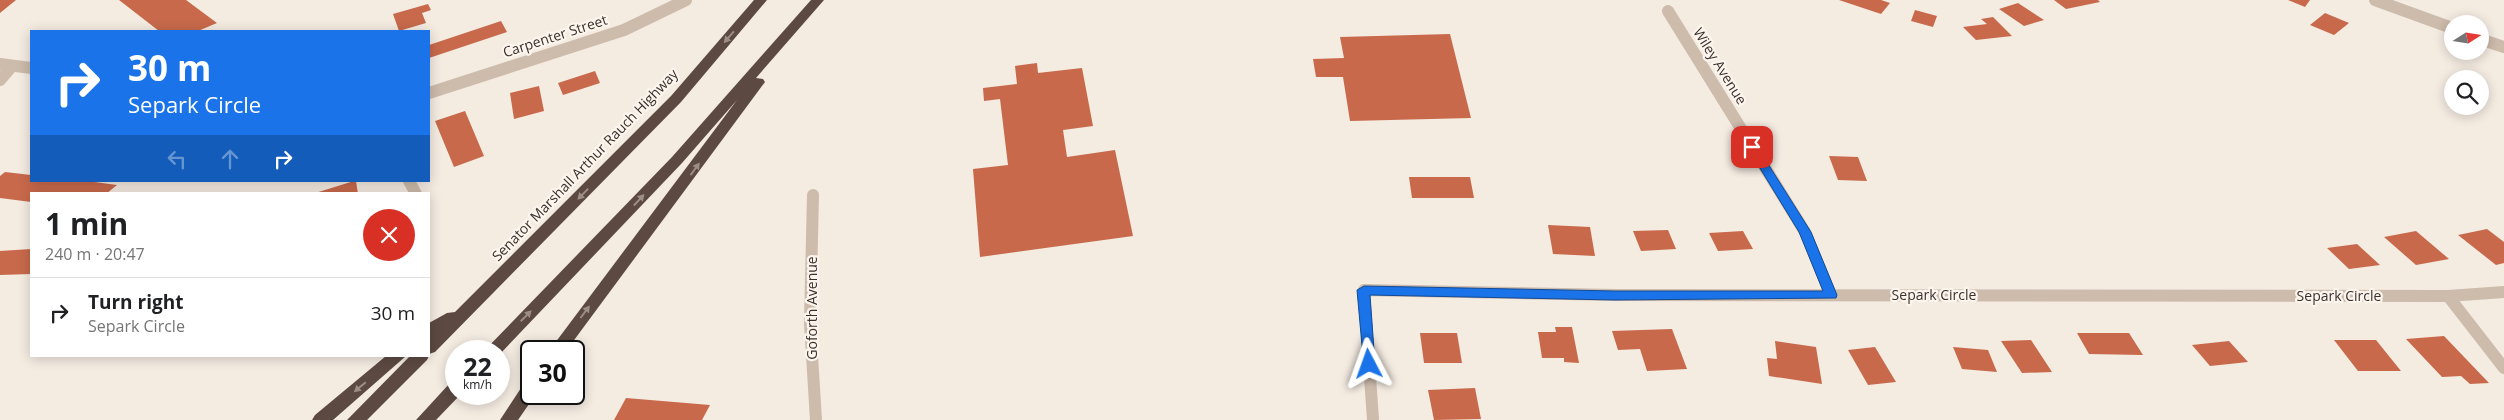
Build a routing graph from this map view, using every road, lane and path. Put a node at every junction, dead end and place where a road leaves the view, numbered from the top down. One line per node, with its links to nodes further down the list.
1 (686, 0): 13 (street, Carpenter Street)
2 (761, 0): 18 (highway, Senator Marshall Arthur Rauch Highway, one-way to 18)
3 (2375, 0): 6 (street)
4 (814, 5): 20 (highway, one-way to 4); 21 (highway, one-way to 4)
5 (1668, 12): 16 (street, Wiley Avenue)
6 (2444, 25)
7 (2489, 41): 8 (street)
8 (2504, 47)
9 (0, 64): 10 (street)
10 (12, 66): 11 (street); 12 (street)
11 (30, 68)
12 (0, 80)
13 (430, 93)
14 (813, 195): 32 (street, Goforth Avenue)
15 (2504, 292): 17 (street, Separk Circle)
16 (1831, 295): 17 (street, Separk Circle); 33 (street, Separk Circle)
17 (2448, 296): 25 (street)
18 (471, 307): 19 (highway); 22 (highway, Senator Marshall Arthur Rauch Highway)
19 (430, 330)
20 (503, 340)
21 (565, 340)
22 (430, 347)
23 (397, 357): 28 (highway, one-way to 28)
24 (420, 357): 29 (highway)
25 (2504, 368)
26 (445, 399): 30 (highway)
27 (520, 404): 31 (highway)
28 (320, 420)
29 (356, 420)
30 (425, 420)
31 (509, 420)
32 (816, 420)
33 (1373, 420)

